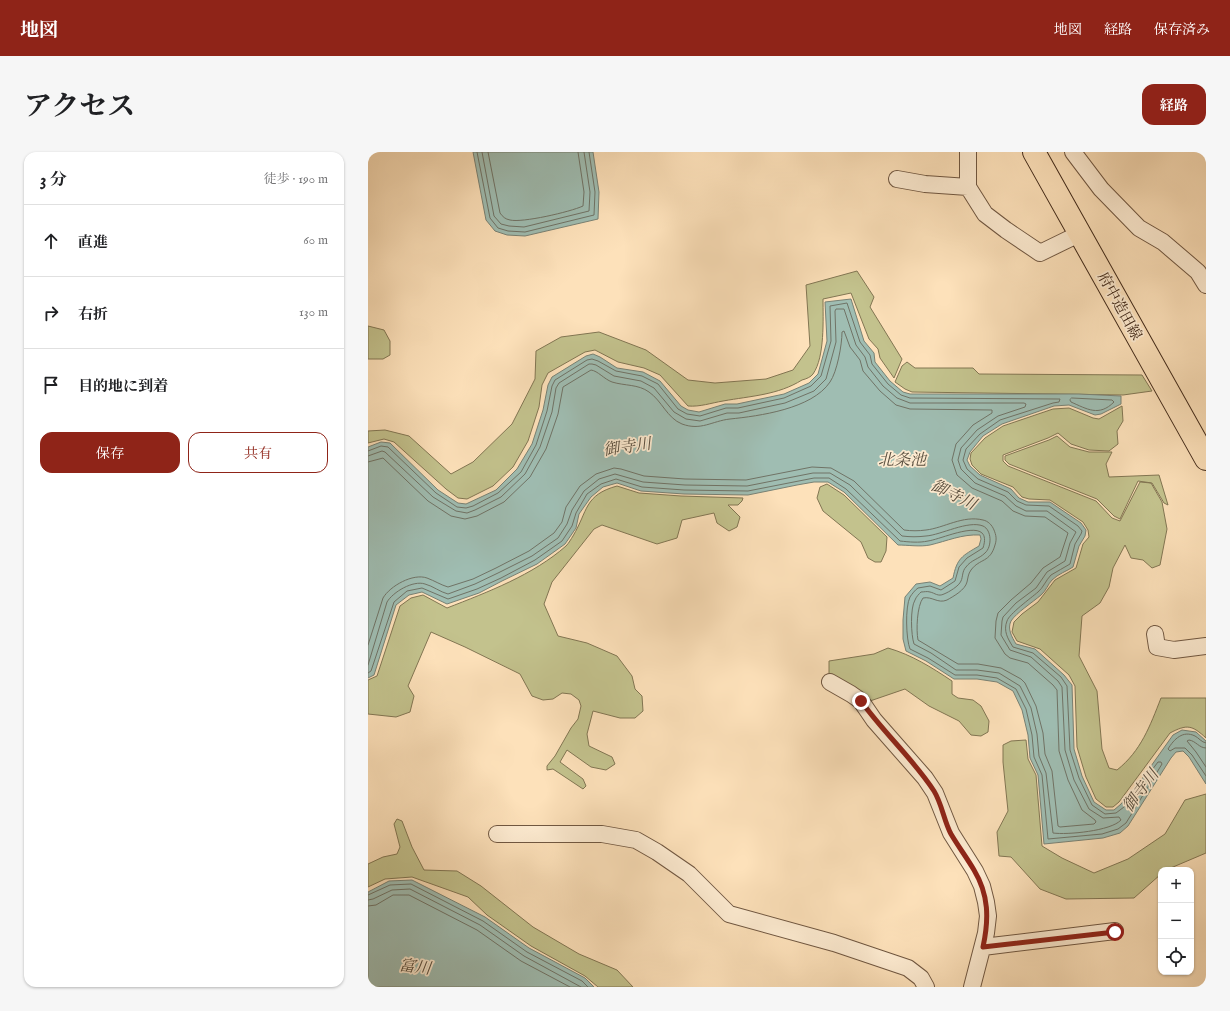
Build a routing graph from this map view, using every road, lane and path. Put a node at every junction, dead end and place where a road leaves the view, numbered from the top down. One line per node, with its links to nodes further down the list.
1 (968, 152): 5 (street)
2 (1034, 152): 6 (main road, 府中造田線)
3 (1073, 152): 7 (street)
4 (897, 179): 5 (street)
5 (968, 187): 6 (street)
6 (1079, 234): 8 (main road, 府中造田線)
7 (1206, 284)
8 (1206, 459)
9 (1155, 634): 10 (street)
10 (1206, 646)
11 (830, 682): 14 (street)
12 (497, 834): 15 (street)
13 (1115, 932): 14 (street)
14 (983, 947): 16 (street)
15 (926, 987)
16 (972, 987)

